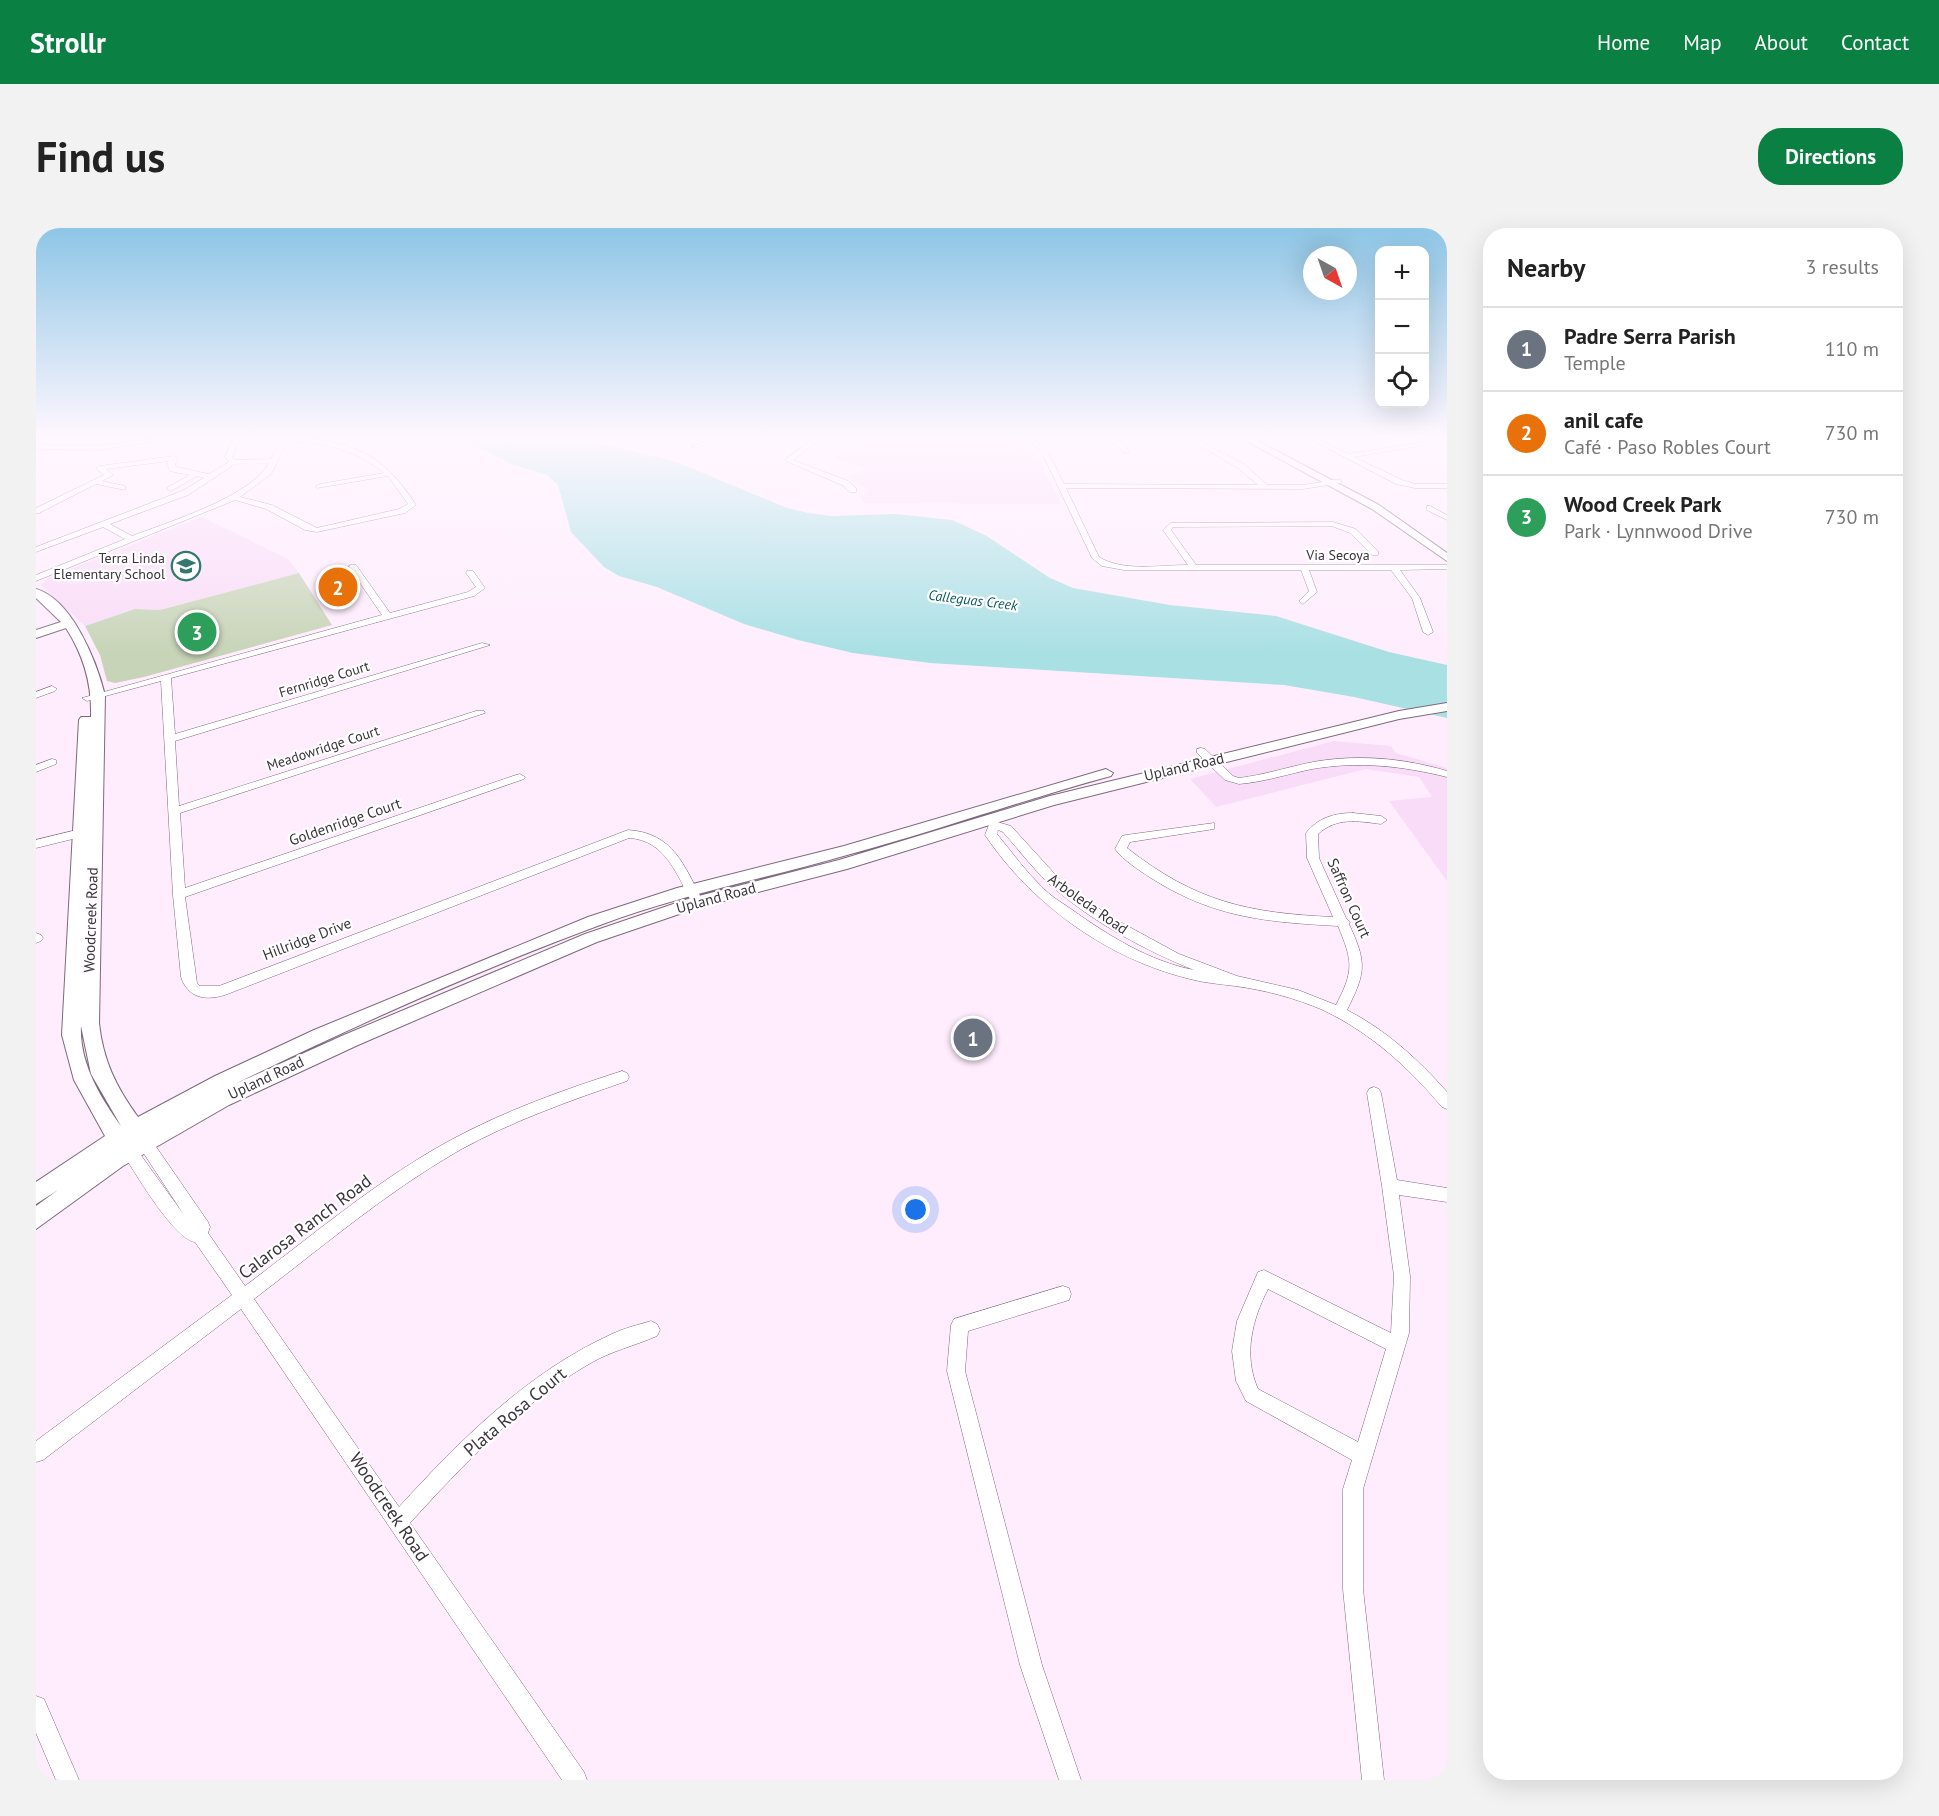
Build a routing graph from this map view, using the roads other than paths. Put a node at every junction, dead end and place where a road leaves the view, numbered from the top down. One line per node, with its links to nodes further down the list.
1 (141, 510): 8 (street)
2 (204, 510): 9 (street)
3 (275, 510): 4 (street)
4 (393, 510)
5 (1074, 510): 15 (street, Via Secoya)
6 (1380, 510): 13 (main road)
7 (1389, 510): 10 (main road)
8 (104, 525): 9 (street); 11 (street)
9 (134, 540): 20 (street)
10 (1447, 549)
11 (36, 550)
12 (1375, 553): 15 (street)
13 (1447, 558)
14 (353, 567): 24 (street)
15 (1193, 567): 17 (street, Via Secoya)
16 (1447, 567): 18 (street, Via Secoya)
17 (1304, 568): 18 (street, Via Secoya); 22 (street)
18 (1395, 569): 26 (street)
19 (470, 573): 24 (street)
20 (36, 578)
21 (36, 592): 25 (main road, Woodcreek Road)
22 (1303, 601)
23 (36, 602): 25 (main road, Woodcreek Road)
24 (387, 616): 29 (street)
25 (65, 624): 27 (main road); 32 (main road, Woodcreek Road)
26 (1428, 632)
27 (36, 634)
28 (485, 645): 36 (street, Fernridge Court)
29 (166, 677): 32 (street); 36 (street, Hillridge Drive)
30 (52, 689): 31 (street)
31 (36, 695)
32 (92, 696): 45 (main road, Woodcreek Road)
33 (1447, 698): 37 (main road, Upland Road)
34 (1447, 707): 37 (main road, Upland Road)
35 (480, 713): 42 (street, Meadowridge Court)
36 (170, 739): 42 (street, Hillridge Drive)
37 (1206, 756): 40 (street); 48 (main road, Upland Road)
38 (52, 762): 39 (street)
39 (36, 769)
40 (1447, 774)
41 (520, 777): 47 (street, Goldenridge Court)
42 (175, 811): 47 (street, Hillridge Drive)
43 (1381, 820): 49 (street, Saffron Court)
44 (1210, 826): 49 (street)
45 (87, 832): 46 (street); 55 (main road, Woodcreek Road)
46 (36, 844)
47 (179, 895): 48 (street, Hillridge Drive)
48 (694, 895): 55 (main road, Upland Road)
49 (1344, 922): 51 (street, Saffron Court)
50 (1236, 981): 50 (street, Arboleda Road); 51 (street, Arboleda Road)
51 (1340, 1012): 54 (street, Arboleda Road)
52 (622, 1077): 61 (street, Calarosa Ranch Road)
53 (1374, 1093): 56 (street)
54 (1447, 1103)
55 (132, 1140): 57 (main road, Upland Road); 59 (main road, Upland Road); 61 (street, Woodcreek Road)
56 (1390, 1186): 58 (street); 63 (street)
57 (36, 1194)
58 (1447, 1195)
59 (36, 1219)
60 (1063, 1294): 70 (street)
61 (244, 1296): 64 (street, Calarosa Ranch Road); 66 (street, Woodcreek Road)
62 (651, 1330): 66 (street, Plata Rosa Court)
63 (1396, 1345): 65 (street); 65 (street)
64 (36, 1453)
65 (1364, 1455): 71 (street)
66 (398, 1522): 69 (street, Woodcreek Road)
67 (36, 1707): 68 (street)
68 (68, 1780)
69 (576, 1780)
70 (1070, 1780)
71 (1373, 1780)

